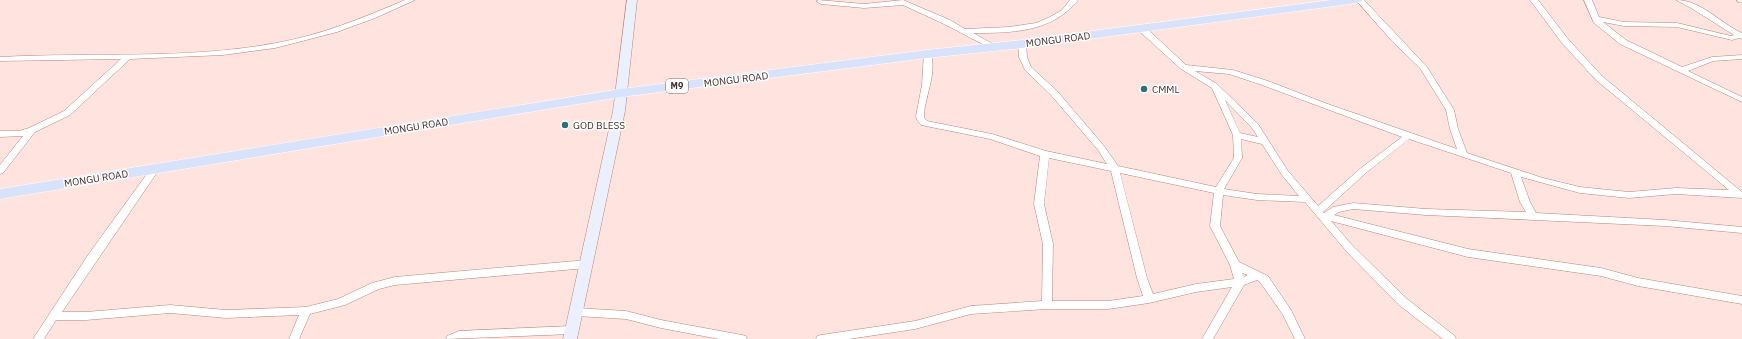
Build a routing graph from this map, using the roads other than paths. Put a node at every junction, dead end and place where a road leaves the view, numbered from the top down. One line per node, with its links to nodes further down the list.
1 (411, 0): 18 (street)
2 (632, 0): 24 (main road)
3 (1074, 0): 13 (street)
4 (1355, 0): 12 (main road, MONGU ROAD / M9)
5 (1360, 0): 31 (street)
6 (1534, 0): 39 (street)
7 (1588, 0): 11 (street)
8 (1680, 0): 14 (street)
9 (901, 1): 10 (street); 13 (street)
10 (821, 2)
11 (1596, 19): 14 (street); 22 (street)
12 (1141, 28): 15 (main road, MONGU ROAD / M9); 21 (street)
13 (965, 31): 16 (street)
14 (1741, 36)
15 (1022, 44): 16 (main road, MONGU ROAD / M9); 33 (street)
16 (992, 47): 17 (main road, MONGU ROAD / M9)
17 (927, 54): 24 (main road, MONGU ROAD / M9); 32 (street)
18 (127, 57): 20 (street); 26 (street)
19 (1742, 57): 22 (street)
20 (0, 59)
21 (1184, 67): 23 (street); 29 (street)
22 (1682, 70): 25 (street)
23 (1214, 86): 28 (street); 30 (street)
24 (621, 93): 34 (main road, MONGU ROAD / M9); 44 (main road)
25 (1742, 100)
26 (32, 130): 27 (street); 35 (street)
27 (0, 134)
28 (1237, 135): 30 (street); 37 (street)
29 (1408, 136): 31 (street); 41 (street)
30 (1266, 142): 40 (street)
31 (1463, 153): 36 (street)
32 (1046, 154): 33 (street); 50 (street)
33 (1115, 168): 37 (street); 48 (street)
34 (155, 169): 38 (main road, MONGU ROAD / M9); 53 (street)
35 (0, 171)
36 (1515, 171): 39 (street); 42 (street)
37 (1219, 190): 40 (street); 45 (street)
38 (0, 194)
39 (1740, 196)
40 (1307, 199): 41 (street)
41 (1321, 215): 42 (street); 49 (street); 62 (street)
42 (1533, 216): 43 (street)
43 (1742, 230)
44 (587, 264): 51 (street); 52 (main road)
45 (1235, 265): 46 (street); 47 (street)
46 (1258, 276): 47 (street); 61 (street)
47 (1240, 282): 48 (street); 60 (street)
48 (1149, 299): 50 (street)
49 (1742, 300)
50 (1047, 305): 59 (street)
51 (306, 311): 53 (street); 56 (street)
52 (577, 312): 54 (main road); 58 (street)
53 (54, 316): 55 (street)
54 (571, 335): 57 (street)
55 (38, 339)
56 (294, 339)
57 (451, 339)
58 (742, 339)
59 (821, 339)
60 (1207, 339)
61 (1300, 339)
62 (1451, 339)

